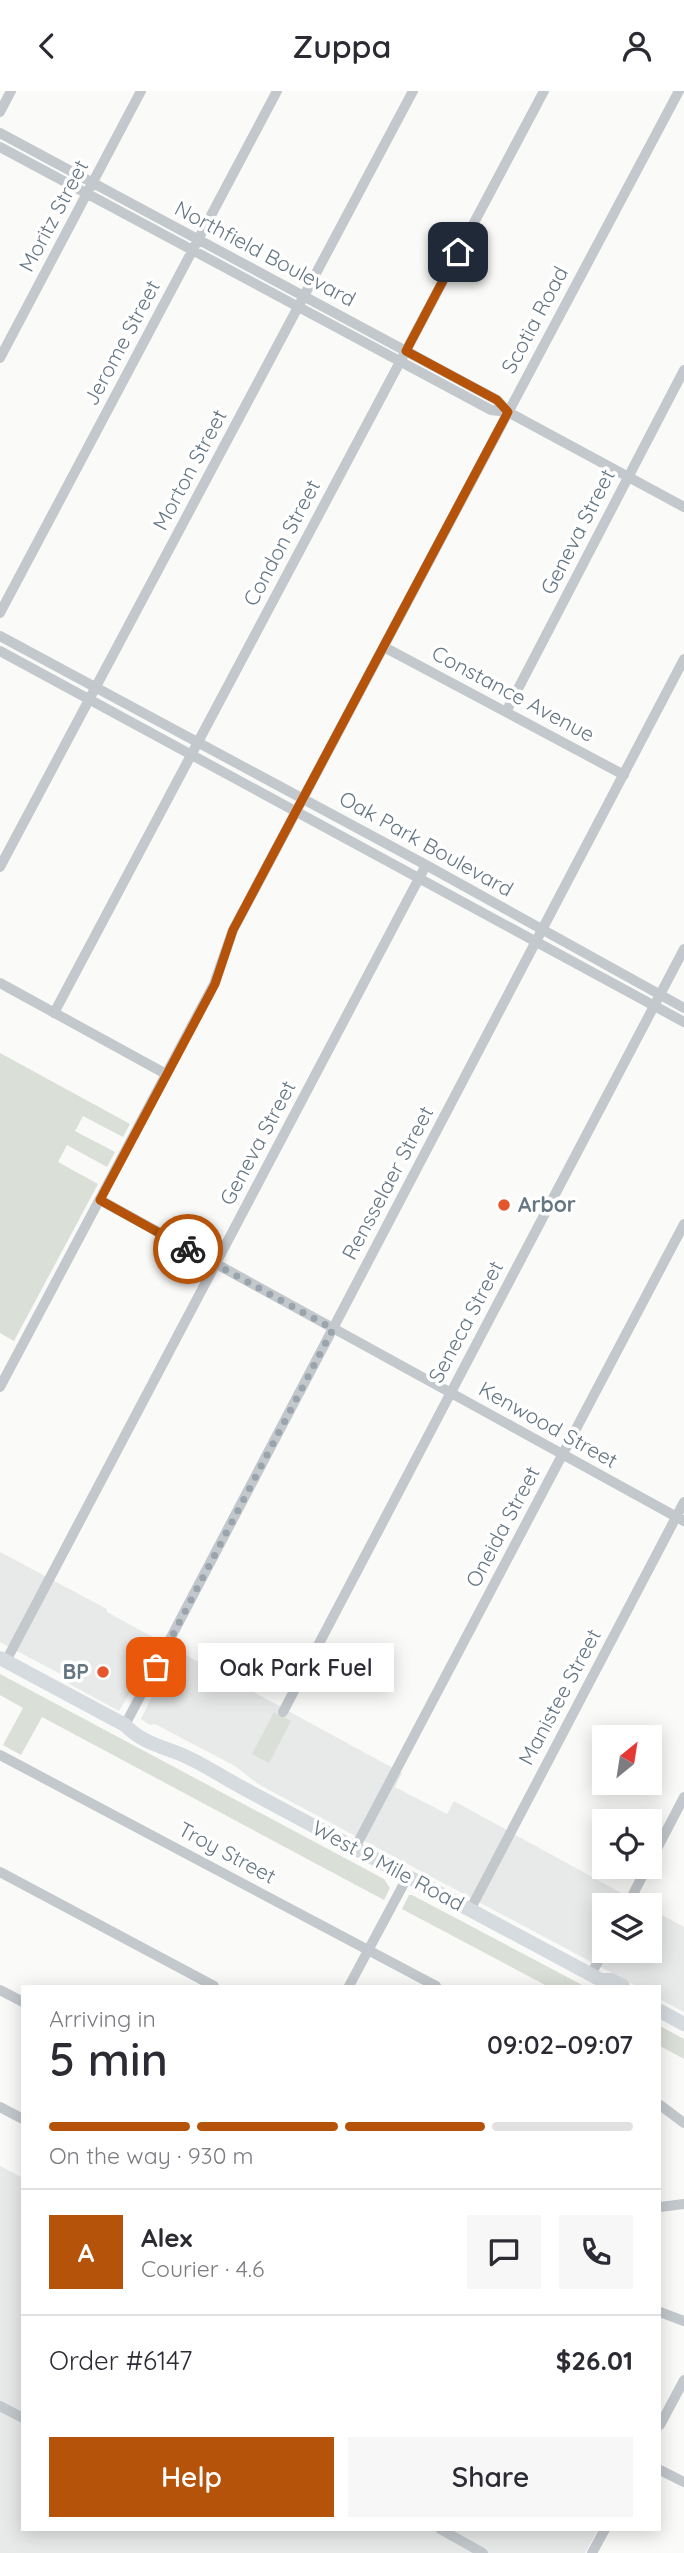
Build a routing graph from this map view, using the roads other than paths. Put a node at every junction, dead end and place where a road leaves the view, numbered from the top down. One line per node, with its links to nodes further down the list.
1 (11, 91): 7 (street)
2 (141, 91): 10 (street, Moritz Street)
3 (277, 91): 11 (street, Jerome Street)
4 (413, 91): 12 (street, Morton Street)
5 (544, 91): 13 (street, Condon Street)
6 (679, 91): 16 (street, Scotia Road)
7 (0, 112)
8 (0, 133): 10 (street, Northfield Boulevard)
9 (0, 147): 10 (street, Northfield Boulevard)
10 (90, 188): 11 (street, Northfield Boulevard); 14 (street, Moritz Street)
11 (196, 245): 12 (street, Northfield Boulevard); 19 (street, Jerome Street)
12 (301, 302): 13 (street, Northfield Boulevard); 24 (street, Morton Street)
13 (403, 356): 16 (street, Northfield Boulevard); 27 (street, Condon Street)
14 (0, 358)
15 (684, 370): 17 (street, Geneva Street)
16 (508, 412): 17 (street, Northfield Boulevard); 21 (street, Scotia Road)
17 (628, 477): 18 (street, Northfield Boulevard); 26 (street, Geneva Street)
18 (684, 507)
19 (0, 613)
20 (0, 636): 24 (street, Oak Park Boulevard)
21 (384, 647): 26 (street, Constance Avenue); 30 (street, Scotia Road)
22 (0, 651): 25 (street, Oak Park Boulevard)
23 (684, 659): 29 (street, Rensselaer Street)
24 (96, 687): 25 (street, Morton Street); 27 (street, Oak Park Boulevard)
25 (90, 699): 28 (street, Oak Park Boulevard); 33 (street, Morton Street)
26 (506, 712): 29 (street, Constance Avenue)
27 (198, 743): 28 (street, Condon Street); 30 (street, Oak Park Boulevard)
28 (192, 754): 31 (street, Oak Park Boulevard); 40 (street, Condon Street)
29 (624, 775): 35 (street, Rensselaer Street)
30 (303, 799): 31 (street, Scotia Road); 32 (street, Oak Park Boulevard)
31 (297, 810): 34 (street, Oak Park Boulevard); 42 (street, Scotia Road)
32 (426, 865): 34 (street, Geneva Street); 35 (street, Oak Park Boulevard)
33 (0, 867)
34 (420, 876): 35 (street, Oak Park Boulevard); 45 (street, Geneva Street)
35 (540, 935): 38 (street, Oak Park Boulevard); 46 (street, Rensselaer Street)
36 (684, 949): 38 (street, Seneca Street)
37 (0, 983): 40 (street)
38 (657, 1000): 39 (street, Oak Park Boulevard); 41 (street, Oak Park Boulevard); 48 (street, Seneca Street)
39 (684, 1008)
40 (54, 1013): 42 (street)
41 (684, 1021)
42 (166, 1074): 43 (street, Scotia Road)
43 (100, 1200): 45 (street, Kenwood Street); 47 (street, Scotia Road)
44 (684, 1224): 49 (street, Oneida Street)
45 (216, 1264): 46 (street, Kenwood Street); 52 (street, Geneva Street)
46 (333, 1329): 48 (street, Kenwood Street); 54 (street, Rensselaer Street)
47 (0, 1387)
48 (450, 1393): 49 (street, Kenwood Street); 53 (street, Seneca Street)
49 (563, 1455): 51 (street, Kenwood Street); 58 (street, Oneida Street)
50 (684, 1502): 51 (street, Manistee Street)
51 (680, 1519): 61 (street, Manistee Street)
52 (3, 1660): 54 (main road, West 9 Mile Road)
53 (283, 1712)
54 (125, 1725): 58 (main road, West 9 Mile Road)
55 (0, 1755): 62 (street, Troy Street)
56 (684, 1797): 57 (street)
57 (662, 1839)
58 (355, 1848): 60 (main road, West 9 Mile Road)
59 (0, 1872): 64 (street)
60 (408, 1876): 61 (main road, West 9 Mile Road); 62 (street)
61 (470, 1910): 63 (main road, West 9 Mile Road)
62 (369, 1950): 65 (street); 66 (street, Troy Street)
63 (599, 1980): 67 (main road, West 9 Mile Road)
64 (212, 1985)
65 (350, 1985)
66 (434, 1985)
67 (621, 1985)
68 (0, 1990): 69 (street)
69 (21, 2002)
70 (661, 2012): 71 (main road)
71 (684, 2024)
72 (661, 2106): 75 (street)
73 (0, 2107): 74 (street)
74 (21, 2118)
75 (684, 2123)
76 (684, 2204): 77 (street)
77 (661, 2207)
78 (661, 2312): 79 (street)
79 (684, 2321)
80 (684, 2379): 83 (street)
81 (0, 2406): 82 (street)
82 (21, 2417)
83 (661, 2423)
84 (661, 2470): 85 (street)
85 (684, 2482)
86 (444, 2531): 88 (street)
87 (604, 2531): 89 (street)
88 (483, 2553)
89 (592, 2553)

